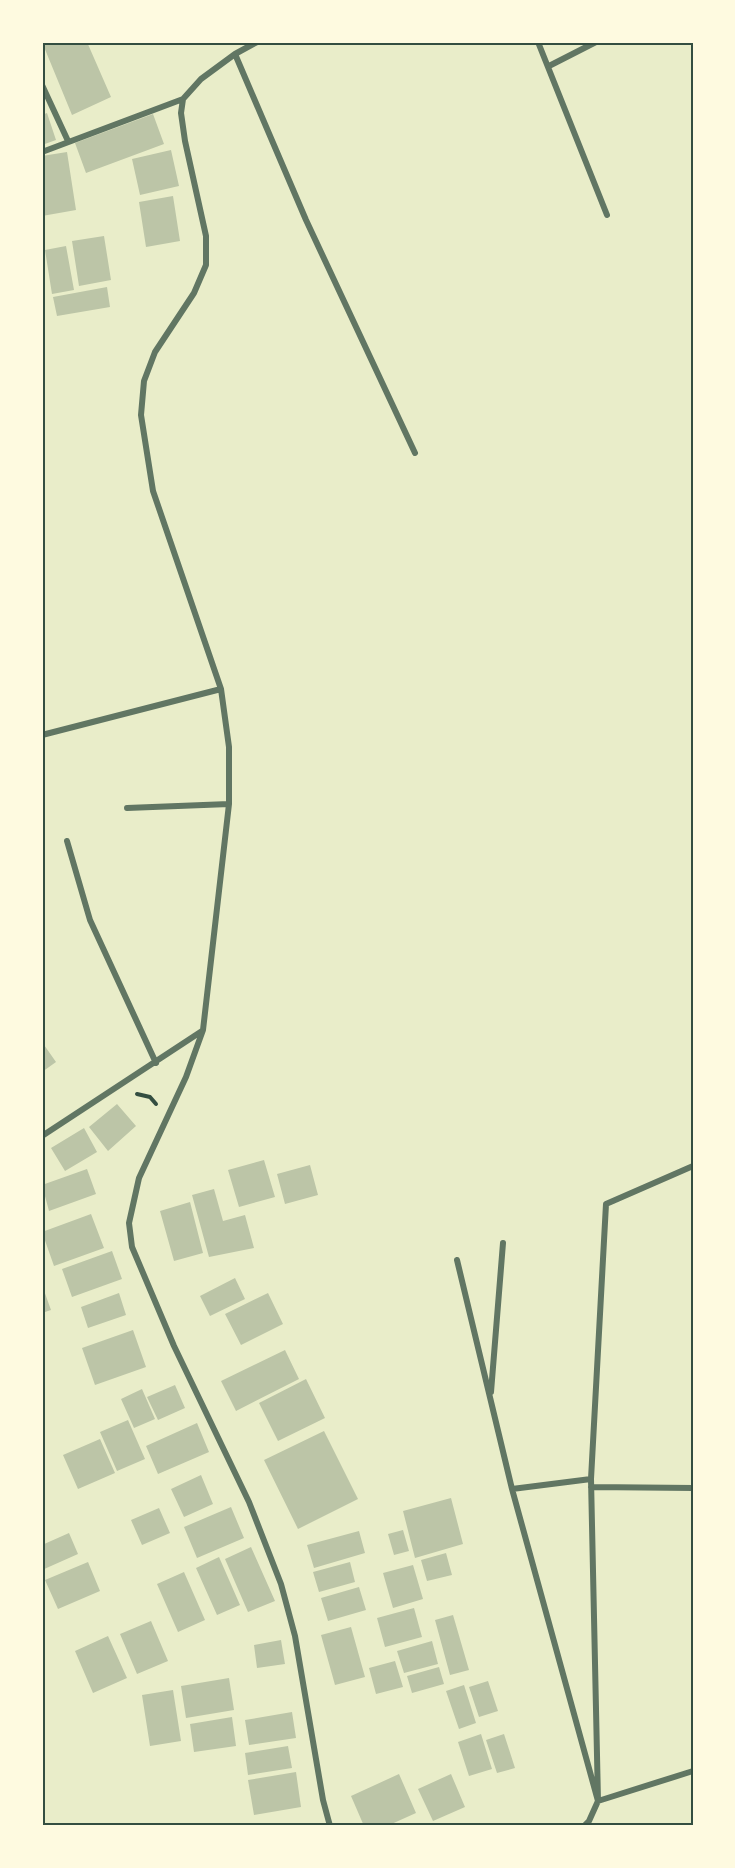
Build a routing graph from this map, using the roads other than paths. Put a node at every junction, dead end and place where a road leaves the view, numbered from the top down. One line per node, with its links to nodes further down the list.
1 (257, 42): 4 (street)
2 (538, 42): 5 (street)
3 (596, 42): 5 (street)
4 (235, 54): 7 (street); 11 (street)
5 (549, 66): 10 (street)
6 (42, 86): 8 (street)
7 (183, 99): 8 (street); 12 (street)
8 (68, 141): 9 (street)
9 (42, 152)
10 (607, 215)
11 (415, 453)
12 (221, 689): 13 (street); 14 (street)
13 (42, 735)
14 (229, 804): 15 (street); 17 (street)
15 (127, 808)
16 (67, 841): 18 (street)
17 (203, 1030): 18 (street); 30 (street)
18 (156, 1063): 19 (street)
19 (42, 1136)
20 (693, 1166): 24 (street)
21 (503, 1244): 23 (street)
22 (457, 1260): 23 (street)
23 (490, 1399): 27 (street)
24 (591, 1479): 25 (street); 27 (street)
25 (591, 1487): 26 (street); 29 (street)
26 (693, 1488)
27 (512, 1489): 29 (street)
28 (693, 1771): 29 (street)
29 (598, 1802): 31 (street)
30 (330, 1826)
31 (584, 1826)

